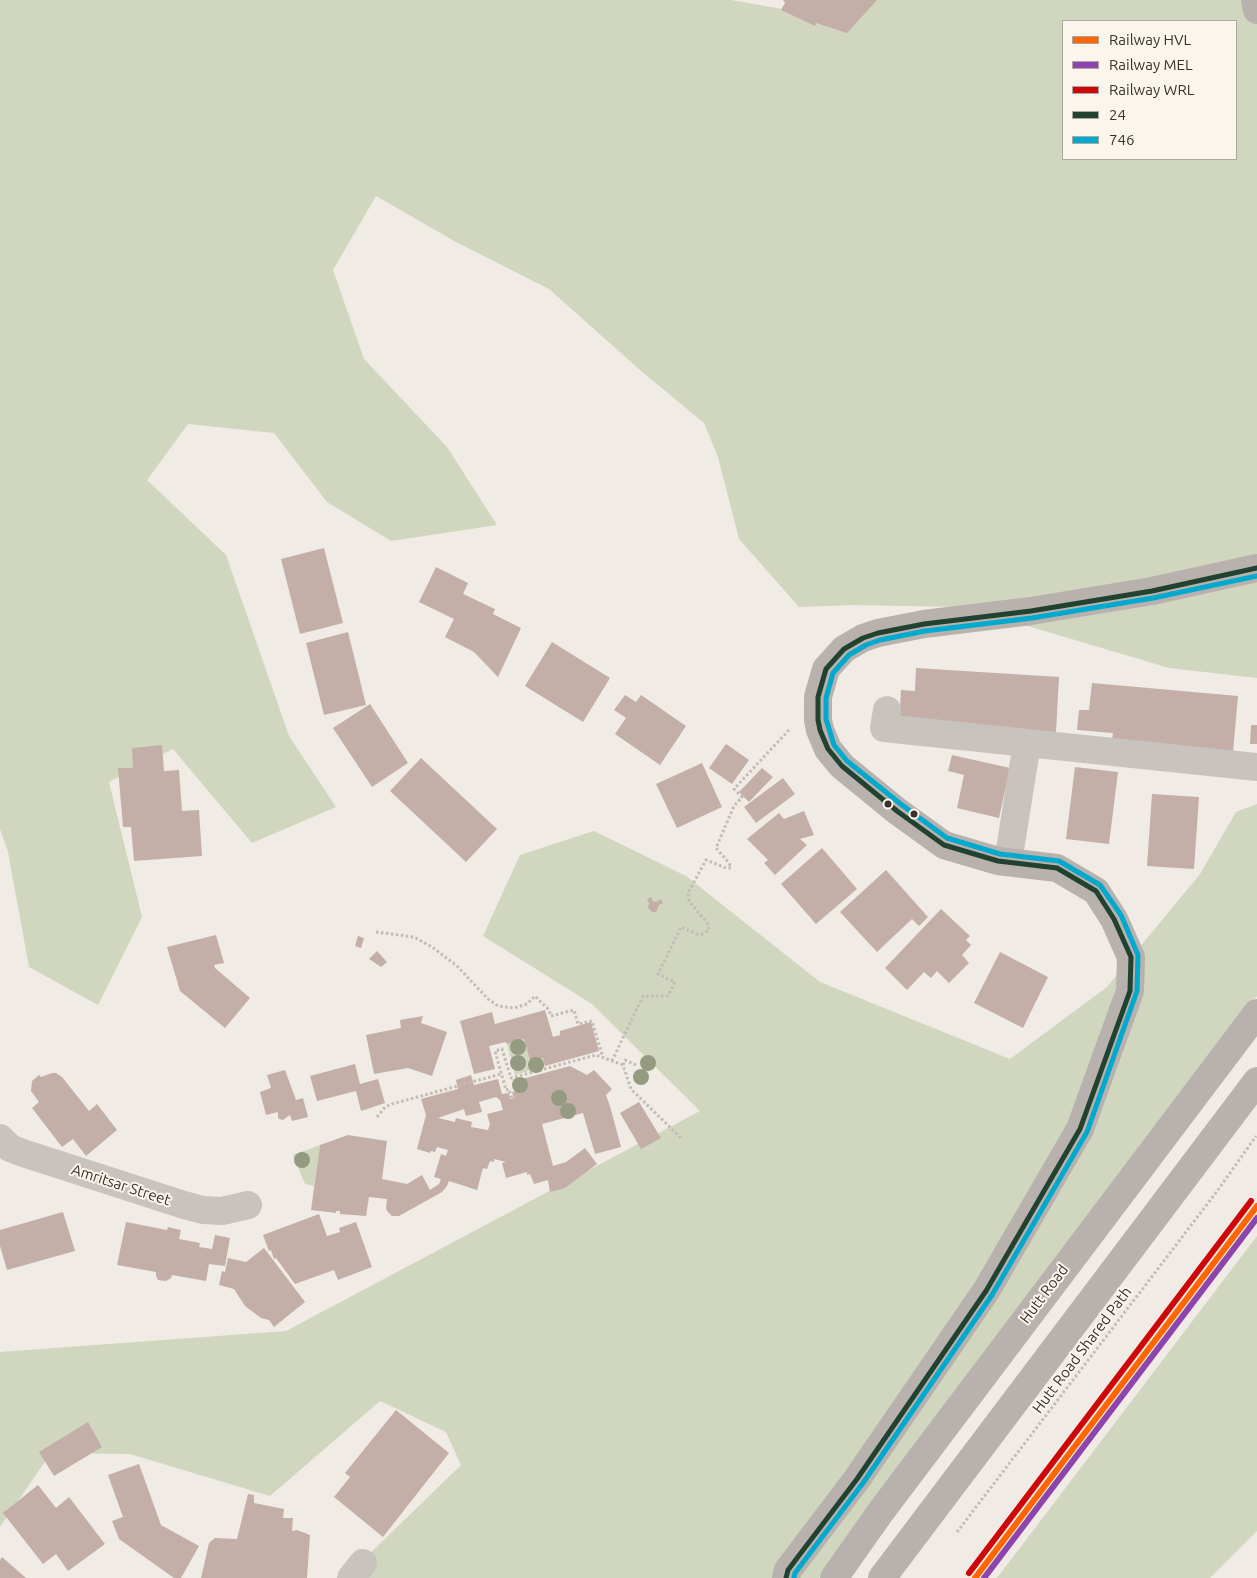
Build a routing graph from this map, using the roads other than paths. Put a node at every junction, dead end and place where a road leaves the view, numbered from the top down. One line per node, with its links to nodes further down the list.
1 (1255, 0): 2 (main road)
2 (1257, 10)
3 (1257, 568): 7 (main road)
4 (887, 710): 5 (street)
5 (1027, 743): 6 (street); 7 (street)
6 (1257, 767)
7 (1008, 862): 13 (main road)
8 (1257, 1013): 14 (main road, Hutt Road)
9 (1257, 1081): 12 (main road)
10 (0, 1138): 11 (street, Amritsar Street)
11 (248, 1205)
12 (910, 1541): 15 (main road); 16 (main road)
13 (786, 1578)
14 (834, 1578)
15 (870, 1578)
16 (882, 1578)

